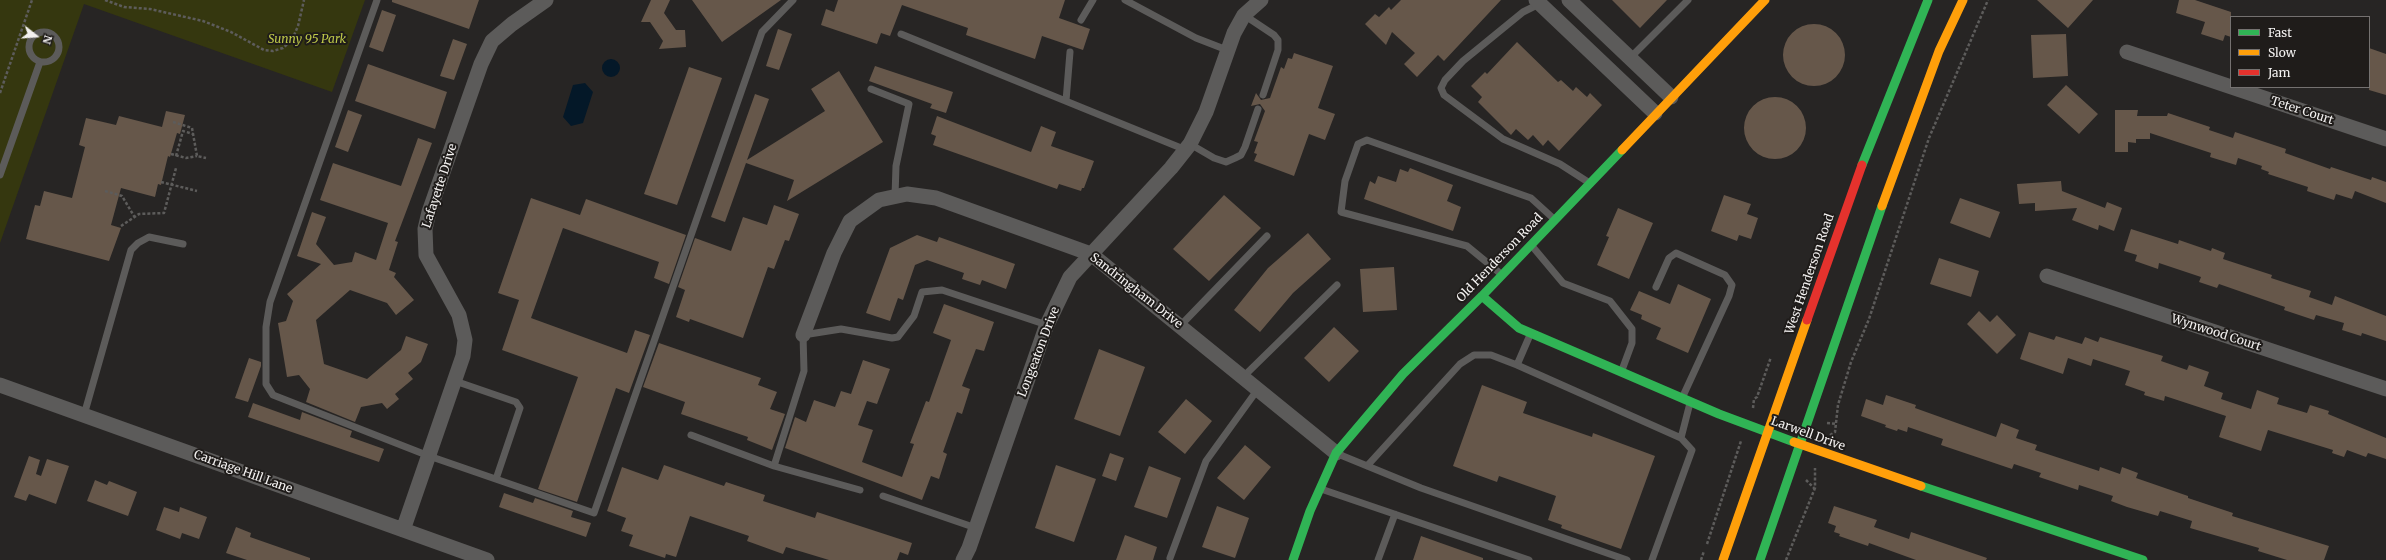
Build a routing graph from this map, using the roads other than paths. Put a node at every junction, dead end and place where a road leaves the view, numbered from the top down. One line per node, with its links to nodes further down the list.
1 (377, 0): 62 (lane)
2 (546, 0): 51 (street, Lafayette Drive)
3 (793, 0): 65 (lane)
4 (1093, 0): 14 (lane)
5 (1125, 0): 16 (lane)
6 (1261, 0): 13 (street)
7 (1569, 0): 19 (street)
8 (1688, 0): 19 (lane)
9 (1765, 0): 25 (street, Old Henderson Road)
10 (1928, 0): 57 (street, West Henderson Road)
11 (1963, 0): 60 (street)
12 (1540, 1): 28 (street); 32 (lane)
13 (1244, 15): 16 (street, Longeaton Drive); 24 (lane)
14 (1081, 20)
15 (901, 34): 26 (lane)
16 (1227, 50): 30 (street, Longeaton Drive)
17 (1070, 52): 26 (lane)
18 (2127, 52): 21 (street, Teter Court)
19 (1630, 58): 25 (street)
20 (40, 62): 20 (lane); 31 (lane)
21 (2230, 87)
22 (2234, 88): 29 (street, Teter Court)
23 (871, 89): 33 (lane)
24 (1264, 95)
25 (1671, 97): 28 (street, Old Henderson Road)
26 (1066, 102): 30 (lane)
27 (1258, 109): 30 (lane)
28 (1655, 113): 32 (street, Old Henderson Road)
29 (2386, 139)
30 (1188, 147): 38 (street, Longeaton Drive)
31 (0, 175)
32 (1589, 183): 34 (street, Old Henderson Road)
33 (895, 196): 38 (street, Sandringham Drive); 47 (street, Sandringham Drive)
34 (1554, 219): 37 (street, Old Henderson Road); 39 (lane)
35 (1267, 236): 45 (lane)
36 (183, 244): 56 (lane)
37 (1530, 244): 39 (street, Old Henderson Road); 49 (lane)
38 (1091, 254): 44 (street, Longeaton Drive); 45 (street, Sandringham Drive)
39 (1502, 274): 43 (street, Old Henderson Road)
40 (2047, 276): 54 (street, Wynwood Court)
41 (1337, 285): 50 (lane)
42 (1656, 286): 55 (lane)
43 (1482, 296): 46 (street, Larwell Drive); 61 (street, Old Henderson Road)
44 (1047, 325): 47 (lane); 70 (street, Longeaton Drive)
45 (1180, 326): 50 (street, Sandringham Drive)
46 (1531, 333): 48 (lane); 49 (street, Larwell Drive)
47 (803, 335): 63 (lane)
48 (1517, 365): 59 (lane); 64 (lane)
49 (1622, 372): 55 (street, Larwell Drive)
50 (1243, 377): 53 (street, Sandringham Drive)
51 (455, 381): 62 (street, Lafayette Drive); 65 (lane)
52 (0, 385): 56 (street, Carriage Hill Lane)
53 (1258, 389): 61 (street, Sandringham Drive); 72 (lane)
54 (2386, 389)
55 (1686, 400): 57 (street, Larwell Drive); 59 (lane)
56 (84, 415): 71 (street, Carriage Hill Lane)
57 (1767, 433): 60 (street, Larwell Drive); 80 (street, West Henderson Road)
58 (691, 435): 63 (lane)
59 (1681, 438): 79 (lane)
60 (1800, 445): 81 (street); 82 (street, Larwell Drive)
61 (1336, 453): 64 (lane); 66 (street, Old Henderson Road)
62 (429, 456): 65 (lane); 71 (street, Lafayette Drive)
63 (774, 466): 67 (lane)
64 (1367, 466): 78 (lane)
65 (496, 479)
66 (1320, 488): 69 (lane); 75 (street, Old Henderson Road)
67 (860, 490)
68 (883, 496): 70 (lane)
69 (1395, 514): 76 (lane); 77 (lane)
70 (976, 528): 74 (street)
71 (403, 530): 73 (street, Carriage Hill Lane)
72 (1170, 558)
73 (487, 560)
74 (963, 560)
75 (1293, 560)
76 (1378, 560)
77 (1529, 560)
78 (1627, 560)
79 (1652, 560)
80 (1723, 560)
81 (1760, 560)
82 (2143, 560)

